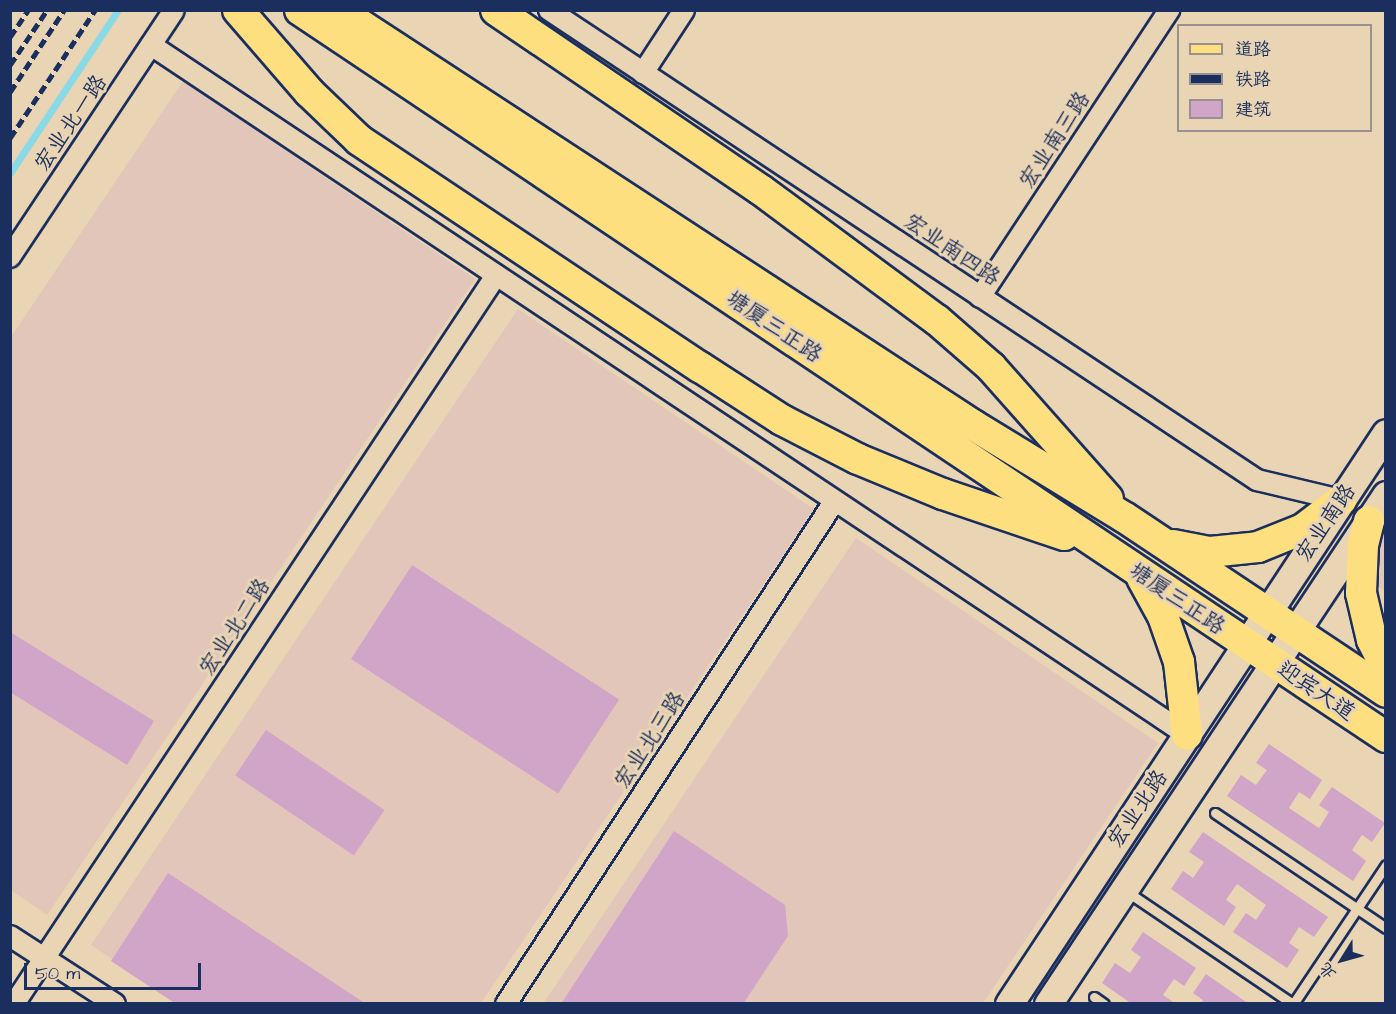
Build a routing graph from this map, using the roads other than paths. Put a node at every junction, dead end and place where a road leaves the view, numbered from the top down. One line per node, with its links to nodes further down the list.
1 (174, 10): 9 (street, 宏业北一路)
2 (238, 10): 21 (main road)
3 (300, 10): 8 (main road, 塘厦三正路)
4 (496, 10): 18 (main road)
5 (549, 10): 10 (street, 宏业南四路)
6 (684, 10): 10 (street)
7 (1169, 10): 13 (street, 宏业南三路)
8 (332, 19): 18 (main road, 塘厦三正路); 21 (main road, 塘厦三正路)
9 (151, 45): 11 (street, 宏业北一路); 12 (street)
10 (643, 72): 13 (street, 宏业南四路)
11 (10, 257)
12 (495, 277): 17 (street); 37 (street, 宏业北二路)
13 (980, 297): 16 (street, 宏业南四路)
14 (1386, 433): 16 (main road, 宏业南路)
15 (1386, 495): 19 (main road, 宏业南路)
16 (1341, 500): 20 (main road); 23 (main road, 宏业南路)
17 (834, 502): 29 (street); 42 (street, 宏业北三路)
18 (1124, 517): 20 (main road, 塘厦三正路)
19 (1369, 521): 24 (main road, 宏业南路); 27 (main road)
20 (1163, 543): 23 (main road, 塘厦三正路)
21 (1101, 548): 22 (main road, 塘厦三正路)
22 (1139, 573): 25 (main road, 塘厦三正路); 29 (main road)
23 (1266, 613): 24 (main road, 迎宾大道); 25 (main road, 宏业北路)
24 (1295, 633): 26 (main road, 宏业北路); 28 (main road, 迎宾大道)
25 (1245, 645): 26 (main road, 迎宾大道); 29 (main road, 宏业北路)
26 (1275, 663): 30 (main road, 迎宾大道); 33 (main road, 宏业北路)
27 (1386, 668)
28 (1386, 692)
29 (1186, 735): 43 (main road, 宏业北路)
30 (1386, 737)
31 (1215, 813): 34 (lane)
32 (1386, 865): 34 (lane)
33 (1124, 890): 39 (lane); 44 (main road, 宏业北路)
34 (1356, 909): 35 (lane); 39 (lane)
35 (1386, 928)
36 (10, 936): 37 (street)
37 (45, 958): 40 (street, 宏业北二路); 41 (street)
38 (1094, 997): 45 (lane)
39 (1293, 1003)
40 (14, 1004)
41 (115, 1004)
42 (506, 1004)
43 (1009, 1004)
44 (1048, 1004)
45 (1104, 1004)

